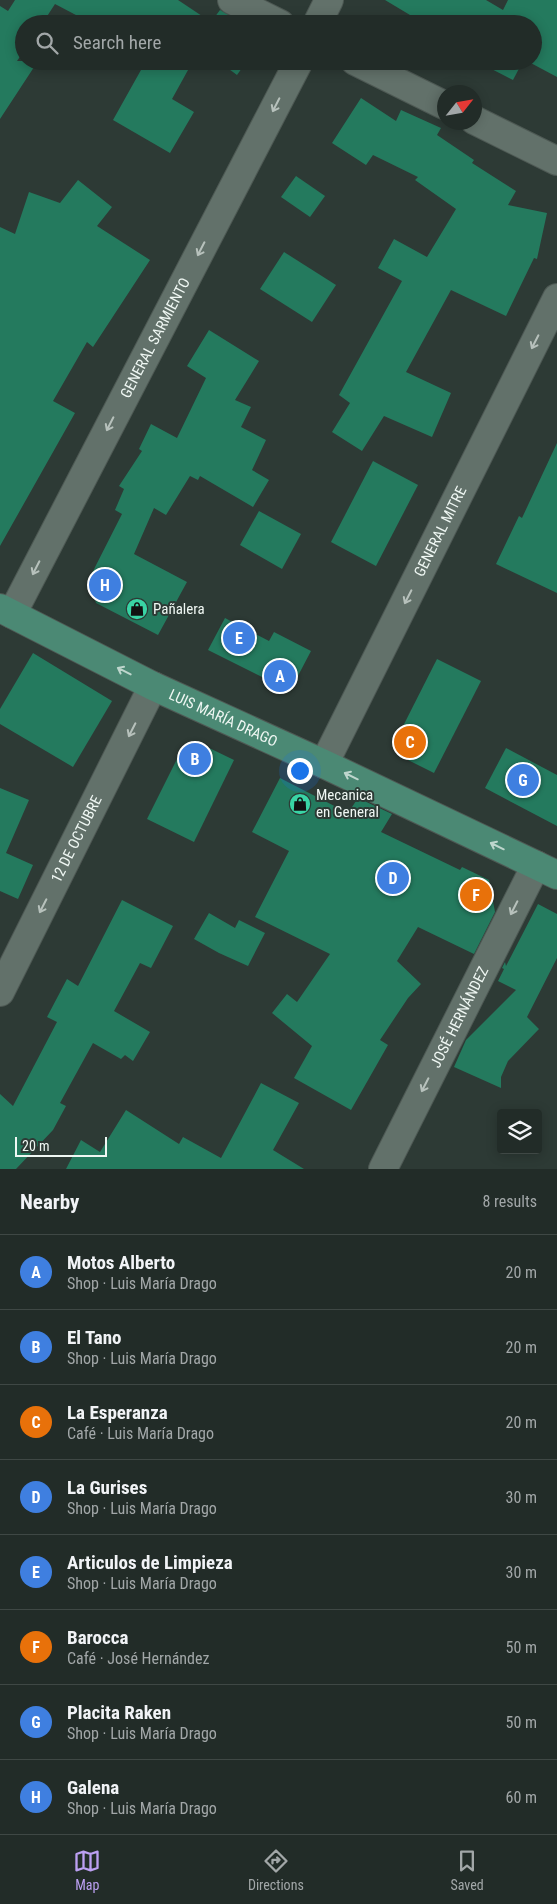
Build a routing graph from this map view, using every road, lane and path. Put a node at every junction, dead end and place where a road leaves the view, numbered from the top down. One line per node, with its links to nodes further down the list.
1 (232, 0): 3 (street)
2 (328, 0): 4 (street)
3 (262, 15)
4 (321, 15)
5 (294, 70): 11 (street, GENERAL SARMIENTO, one-way to 11)
6 (373, 70): 7 (street)
7 (437, 102)
8 (482, 124): 9 (street)
9 (557, 161)
10 (557, 298): 13 (street, GENERAL MITRE, one-way to 13)
11 (6, 611): 12 (main road, LUIS MARÍA DRAGO, one-way to 11)
12 (153, 686): 13 (main road, LUIS MARÍA DRAGO); 15 (street, 12 DE OCTUBRE, one-way to 15)
13 (324, 764): 14 (main road, LUIS MARÍA DRAGO, one-way to 13)
14 (546, 870): 16 (street, JOSÉ HERNÁNDEZ, one-way to 16)
15 (0, 992)
16 (383, 1169)

